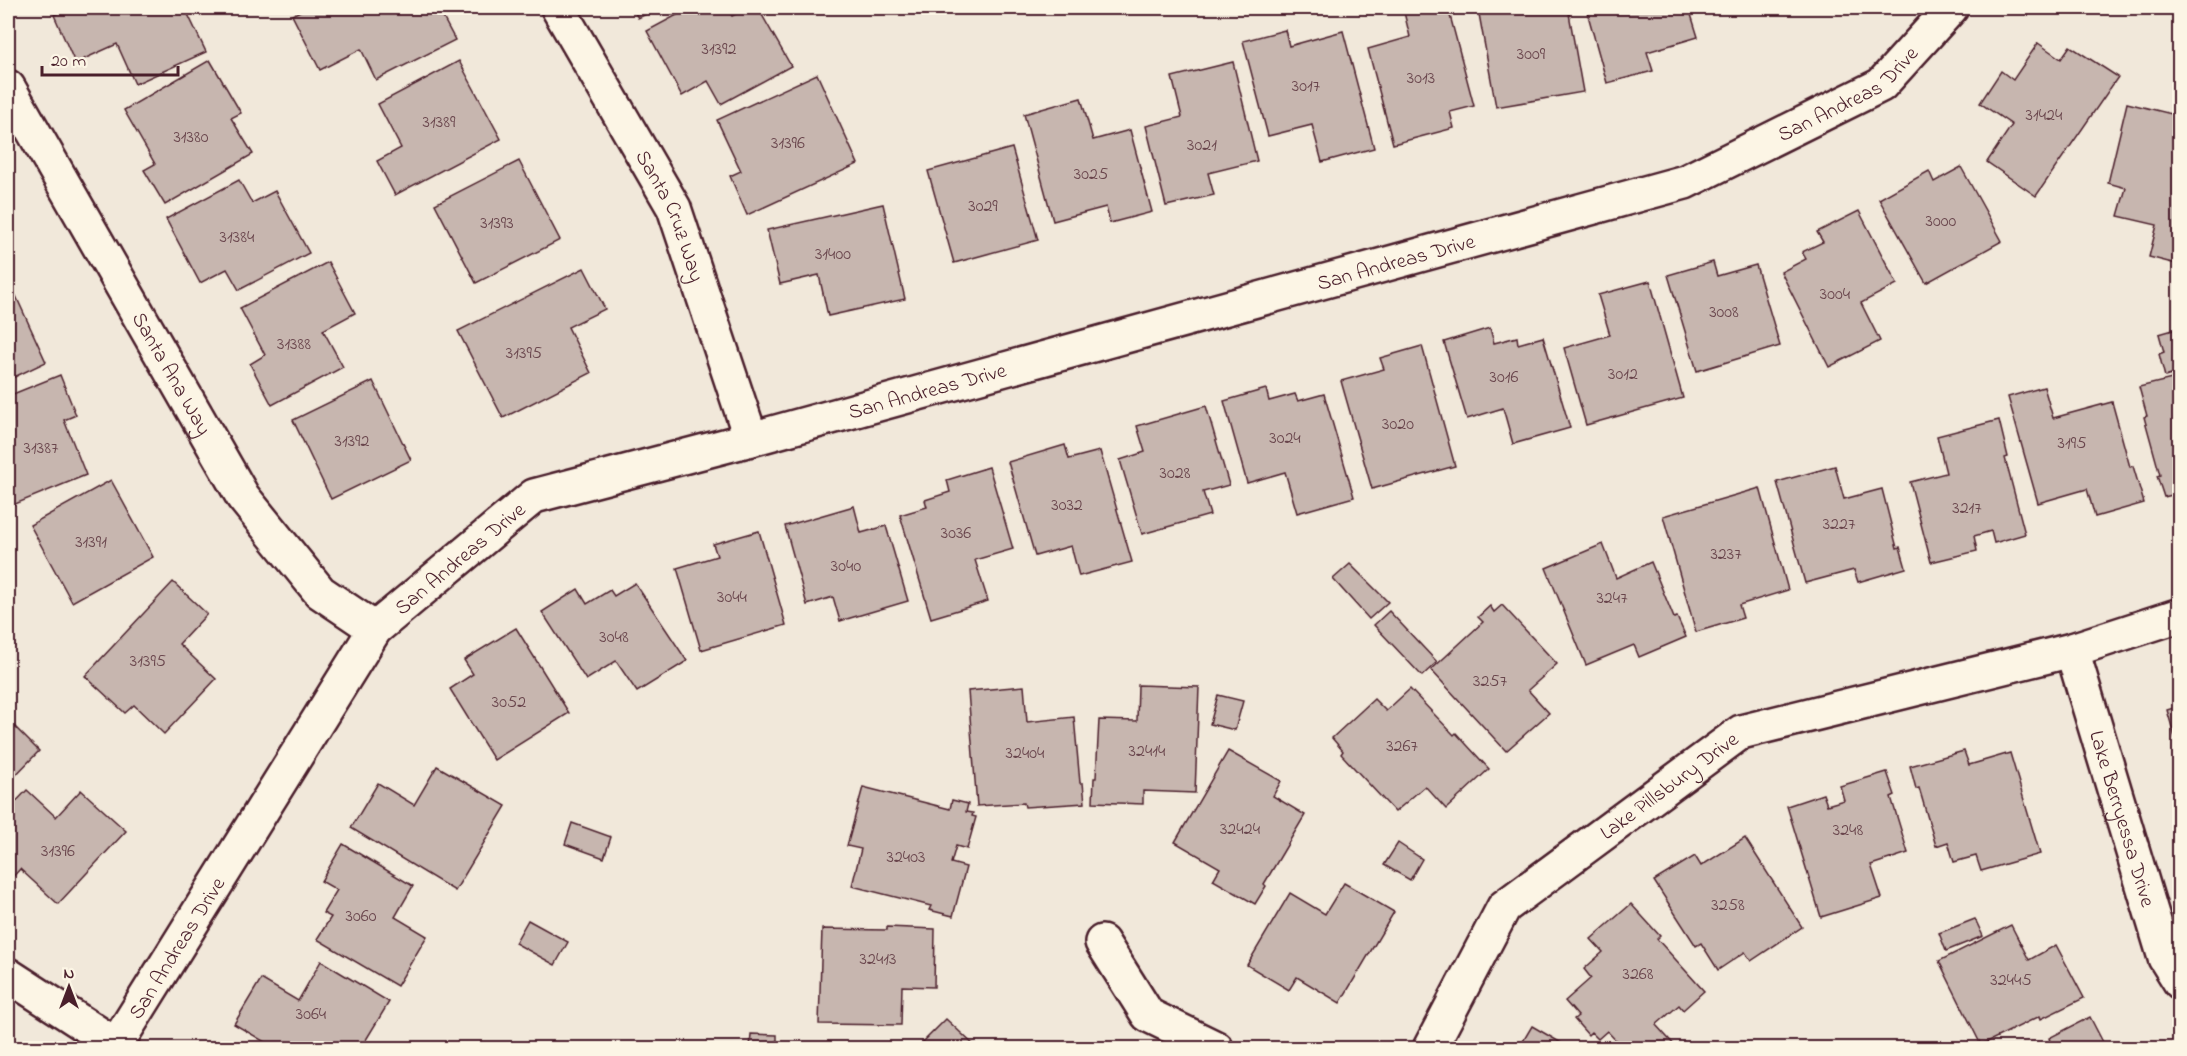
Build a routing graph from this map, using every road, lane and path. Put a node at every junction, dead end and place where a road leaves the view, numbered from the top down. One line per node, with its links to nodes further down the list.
1 (558, 8): 4 (street, Santa Cruz Way)
2 (1951, 8): 4 (street, San Andreas Drive)
3 (8, 87): 6 (street, Santa Ana Way)
4 (751, 439): 6 (street, San Andreas Drive)
5 (2180, 615): 7 (street, Lake Pillsbury Drive)
6 (375, 629): 11 (street, San Andreas Drive)
7 (2072, 650): 10 (street, Lake Berryessa Drive); 13 (street, Lake Pillsbury Drive)
8 (1102, 942): 12 (street)
9 (8, 975): 11 (street)
10 (2180, 982)
11 (115, 1047)
12 (1216, 1048)
13 (1430, 1048)

